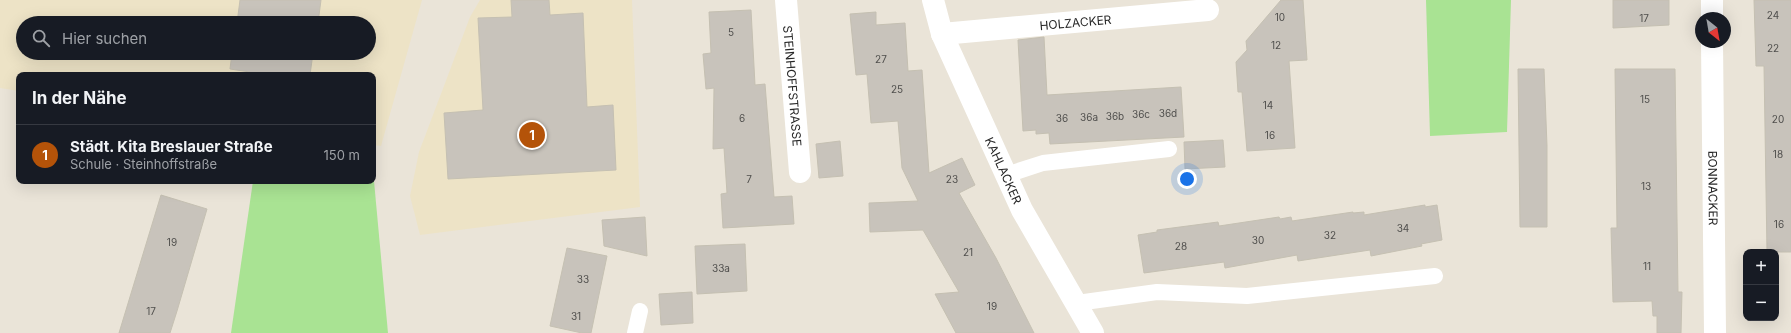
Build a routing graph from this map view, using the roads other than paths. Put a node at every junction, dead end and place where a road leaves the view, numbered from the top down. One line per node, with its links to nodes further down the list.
1 (786, 0): 9 (street, STEINHOFFSTRASSE)
2 (933, 0): 6 (street, KAHLACKER)
3 (1712, 0): 5 (street)
4 (1208, 10): 6 (street, HOLZACKER)
5 (1712, 12)
6 (942, 34): 10 (street, KAHLACKER)
7 (1712, 48): 16 (street, BONNACKER)
8 (1169, 149): 10 (lane)
9 (800, 172)
10 (1006, 175): 12 (street, KAHLACKER)
11 (1435, 276): 12 (lane)
12 (1077, 303): 15 (street, KAHLACKER)
13 (640, 311): 14 (lane)
14 (635, 333)
15 (1093, 333)
16 (1715, 333)

